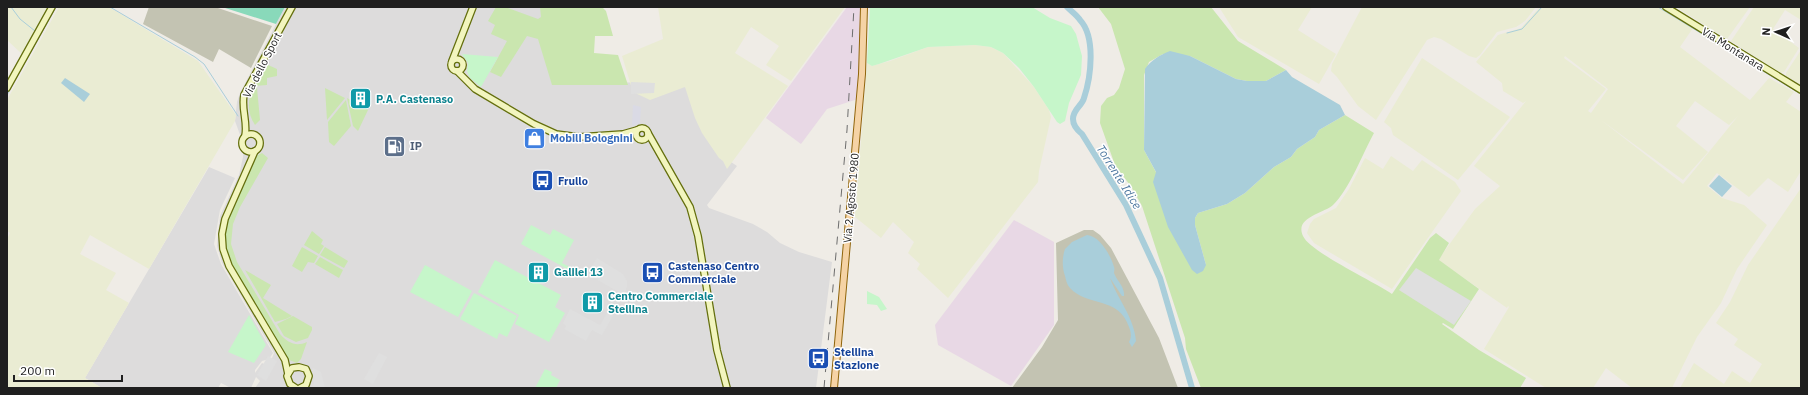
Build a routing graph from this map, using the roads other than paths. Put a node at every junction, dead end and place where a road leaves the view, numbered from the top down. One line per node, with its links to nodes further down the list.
1 (52, 7): 11 (street)
2 (292, 7): 13 (street, Via dello Sport)
3 (473, 7): 6 (street)
4 (864, 7): 34 (main road, Via 2 Agosto 1980)
5 (1666, 7): 12 (street, Via Montanara)
6 (460, 40): 7 (street); 8 (street)
7 (452, 61): 8 (street); 9 (street)
8 (462, 63): 9 (street); 10 (street)
9 (457, 71): 10 (street)
10 (469, 84): 17 (street)
11 (7, 88)
12 (1801, 90)
13 (246, 125): 16 (street); 18 (street, Via dello Sport)
14 (637, 130): 15 (street); 17 (street); 19 (street)
15 (648, 133): 19 (street); 21 (street)
16 (253, 134): 18 (street); 22 (street)
17 (622, 134): 19 (street)
18 (245, 136): 20 (street)
19 (640, 139): 21 (street)
20 (246, 150): 22 (street); 23 (street)
21 (657, 150): 27 (street)
22 (255, 151): 23 (street)
23 (249, 164): 24 (street)
24 (285, 360): 25 (street); 26 (street)
25 (294, 367): 26 (street); 31 (street)
26 (288, 374): 28 (street)
27 (724, 376): 32 (street); 33 (street)
28 (288, 381): 29 (street); 30 (street)
29 (287, 388)
30 (295, 388)
31 (300, 388)
32 (723, 388)
33 (727, 388)
34 (834, 388)

